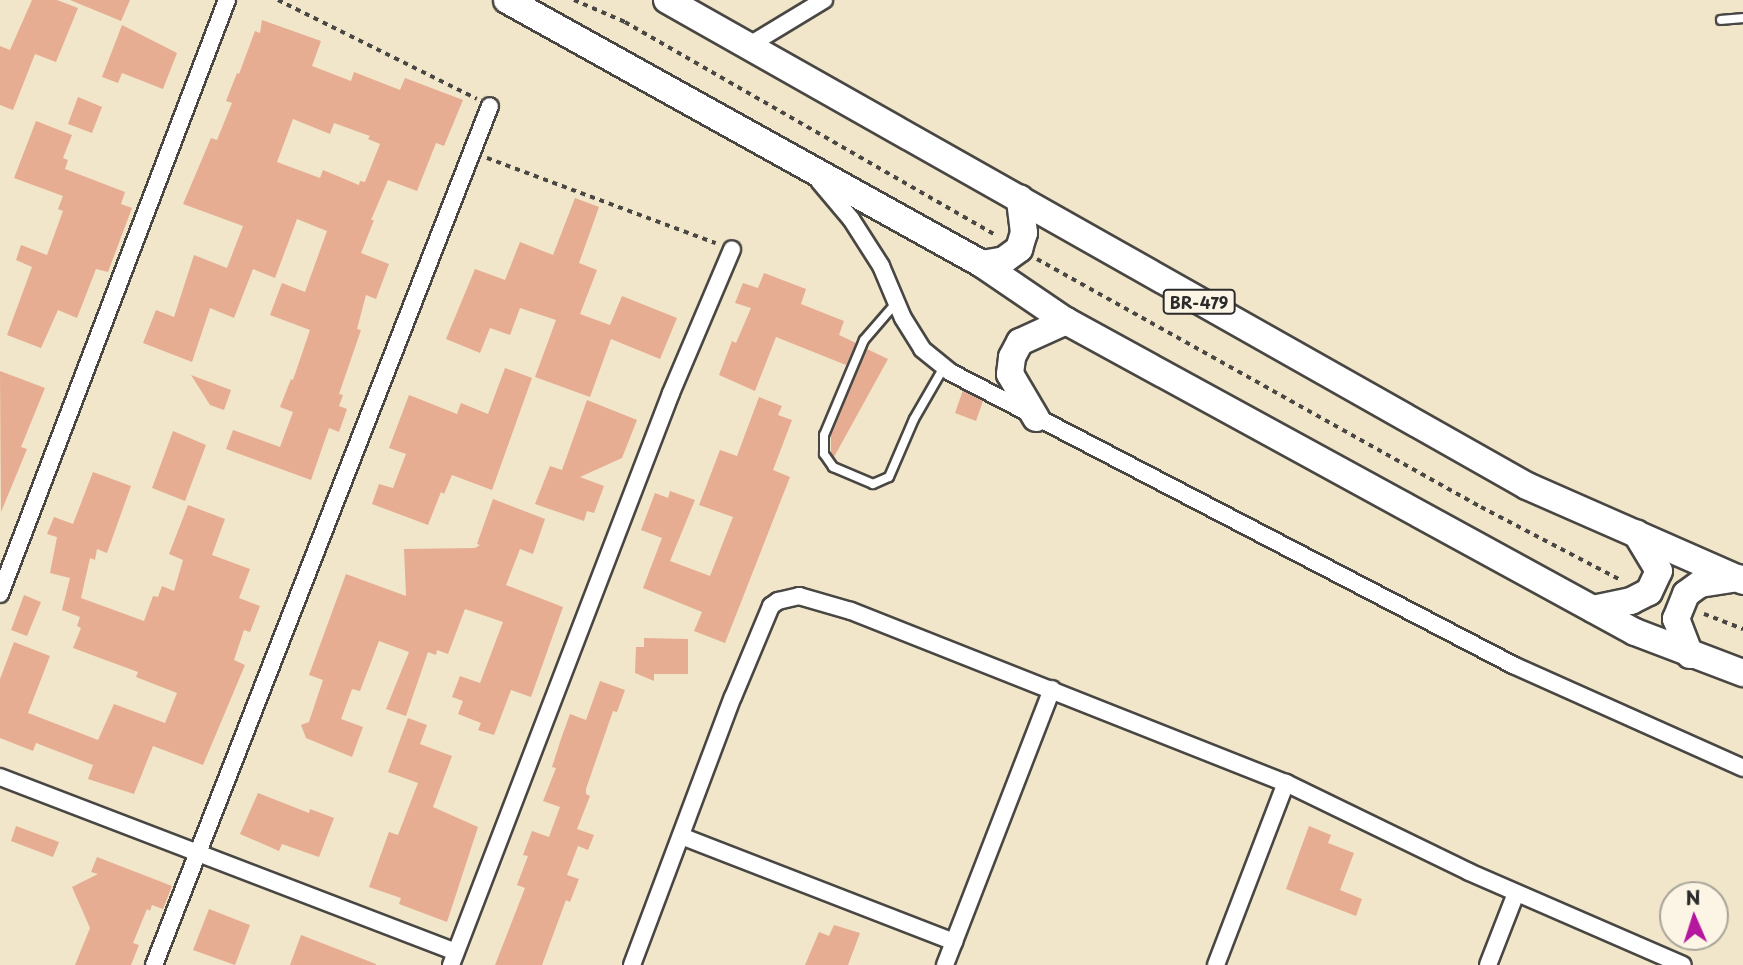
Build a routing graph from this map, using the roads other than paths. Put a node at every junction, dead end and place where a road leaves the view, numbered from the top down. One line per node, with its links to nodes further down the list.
1 (227, 0): 19 (street)
2 (507, 0): 9 (main road)
3 (667, 0): 7 (main road, BR-479)
4 (824, 0): 7 (street)
5 (1743, 18): 6 (lane)
6 (1721, 20)
7 (748, 46): 10 (main road, BR-479)
8 (491, 106): 28 (street)
9 (807, 166): 12 (main road); 13 (street)
10 (1020, 198): 12 (main road); 17 (main road, BR-479)
11 (732, 249): 31 (street)
12 (982, 264): 14 (main road)
13 (896, 303): 15 (street); 15 (lane)
14 (1066, 321): 16 (main road); 20 (main road)
15 (944, 367): 16 (street)
16 (1036, 418): 24 (street)
17 (1636, 533): 18 (main road, BR-479); 20 (main road)
18 (1741, 579): 21 (main road)
19 (0, 594)
20 (1593, 609): 21 (main road)
21 (1690, 654): 22 (main road)
22 (1743, 673)
23 (1052, 689): 26 (street); 27 (street); 30 (street)
24 (1743, 768)
25 (0, 777): 28 (street)
26 (1286, 783): 29 (street); 35 (street)
27 (681, 836): 30 (street); 33 (street)
28 (197, 853): 31 (street); 32 (street)
29 (1516, 892): 36 (street); 37 (street)
30 (954, 942): 34 (street)
31 (453, 958)
32 (155, 965)
33 (632, 965)
34 (945, 965)
35 (1216, 965)
36 (1488, 965)
37 (1683, 965)

